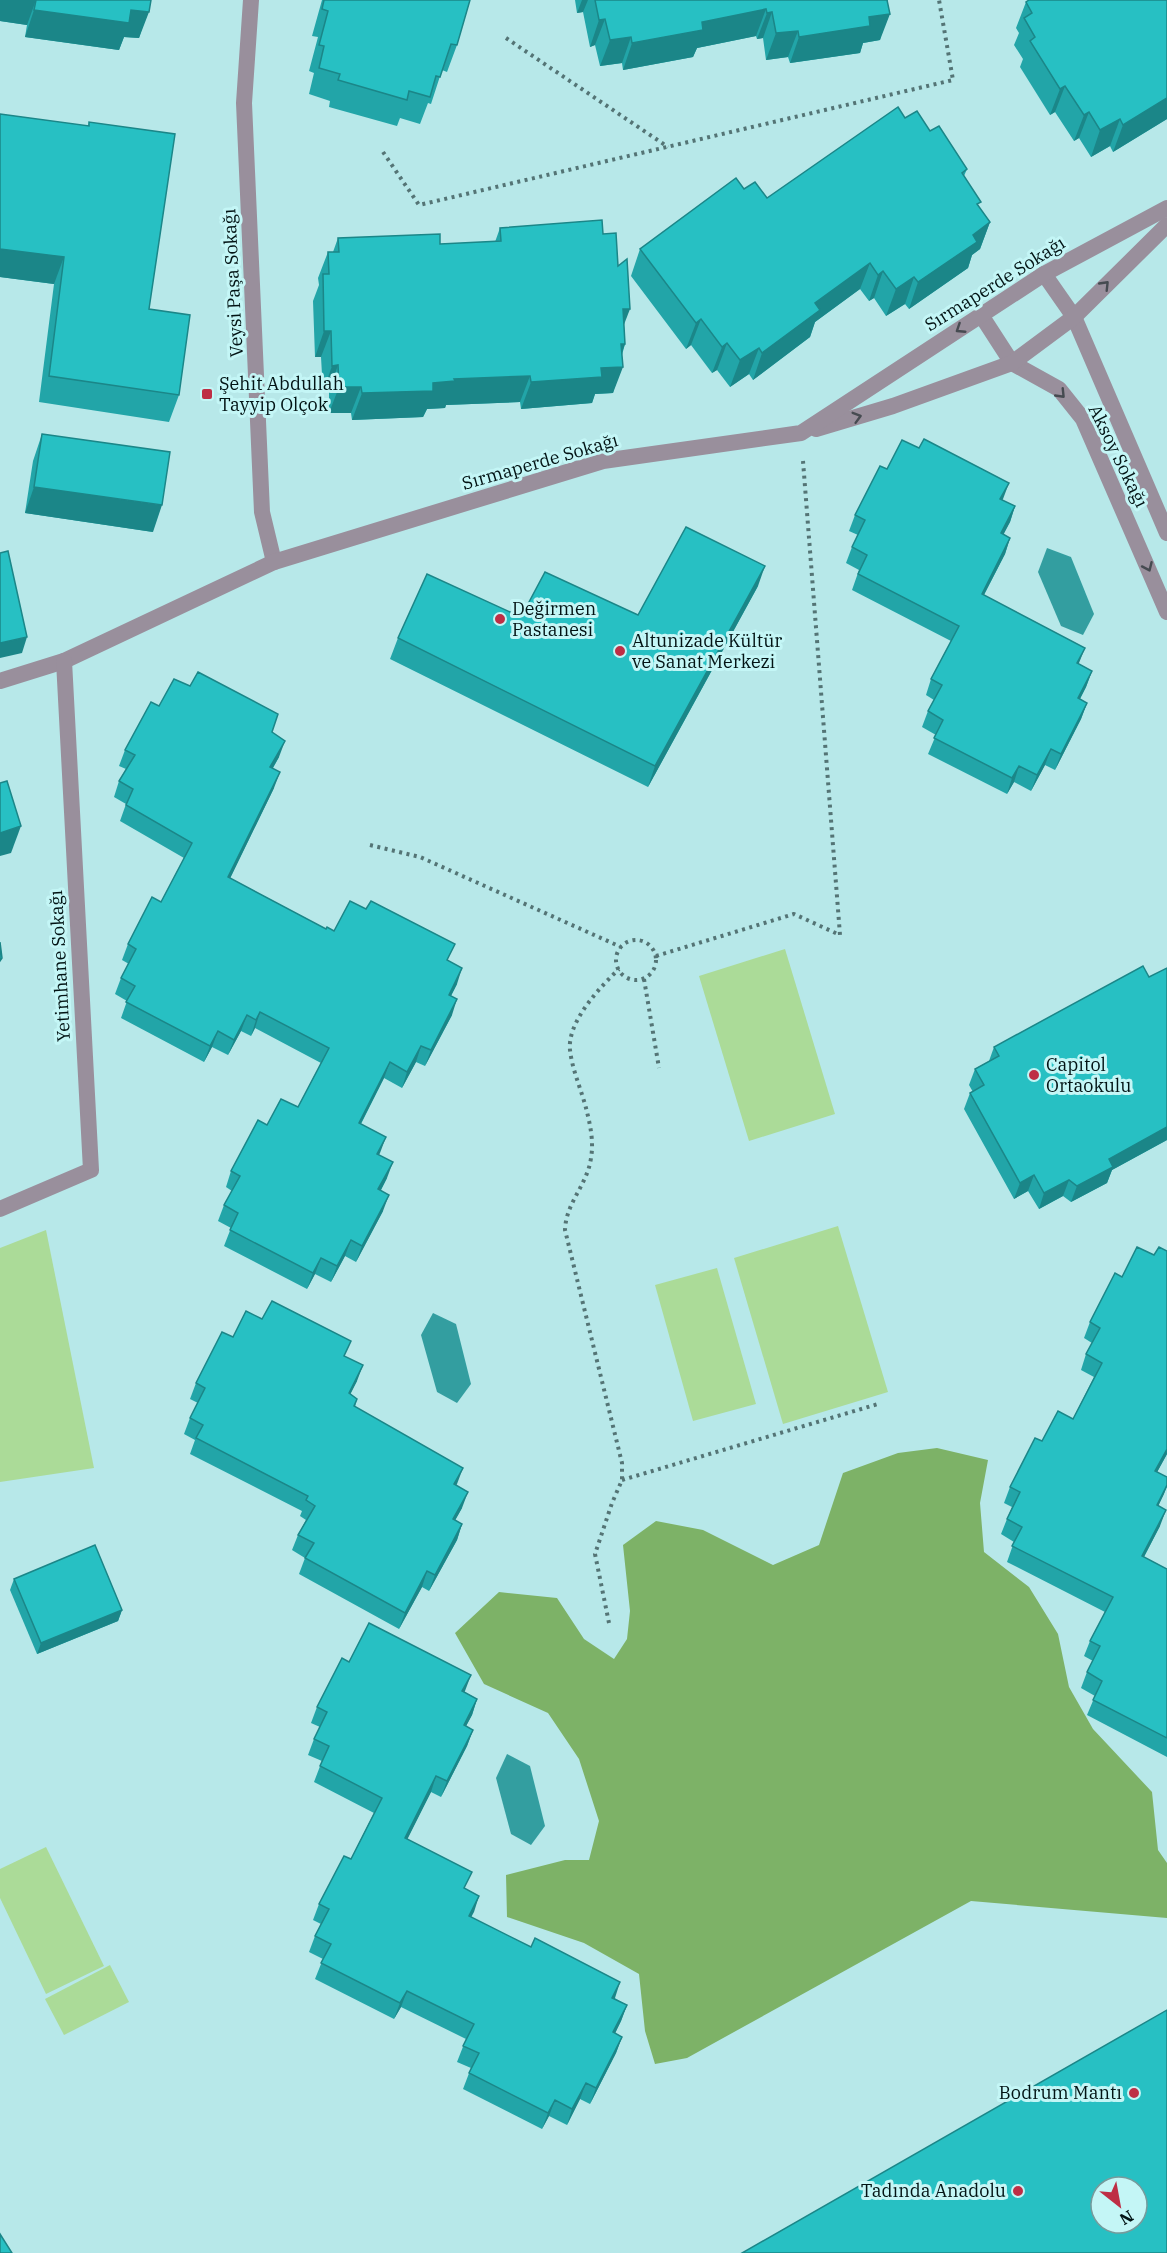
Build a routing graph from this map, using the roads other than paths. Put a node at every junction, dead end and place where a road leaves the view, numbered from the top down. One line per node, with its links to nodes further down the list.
1 (251, 0): 10 (street, Veysi Paşa Sokağı)
2 (1167, 208): 4 (street, Sırmaperde Sokağı)
3 (1167, 225): 6 (street, one-way to 3)
4 (1044, 274): 5 (street, Sırmaperde Sokağı); 6 (street, Aksoy Sokağı)
5 (981, 315): 7 (street, Aksoy Sokağı); 8 (street, Sırmaperde Sokağı, one-way to 8)
6 (1074, 317): 7 (street); 9 (street, Aksoy Sokağı)
7 (1012, 363): 8 (street, one-way to 7); 11 (street, Aksoy Sokağı, one-way to 11)
8 (801, 434): 10 (street, Sırmaperde Sokağı)
9 (1167, 533)
10 (274, 562): 12 (street, Sırmaperde Sokağı)
11 (1167, 612)
12 (64, 661): 13 (street, Sırmaperde Sokağı); 14 (street, Yetimhane Sokağı)
13 (0, 681)
14 (0, 1209)

